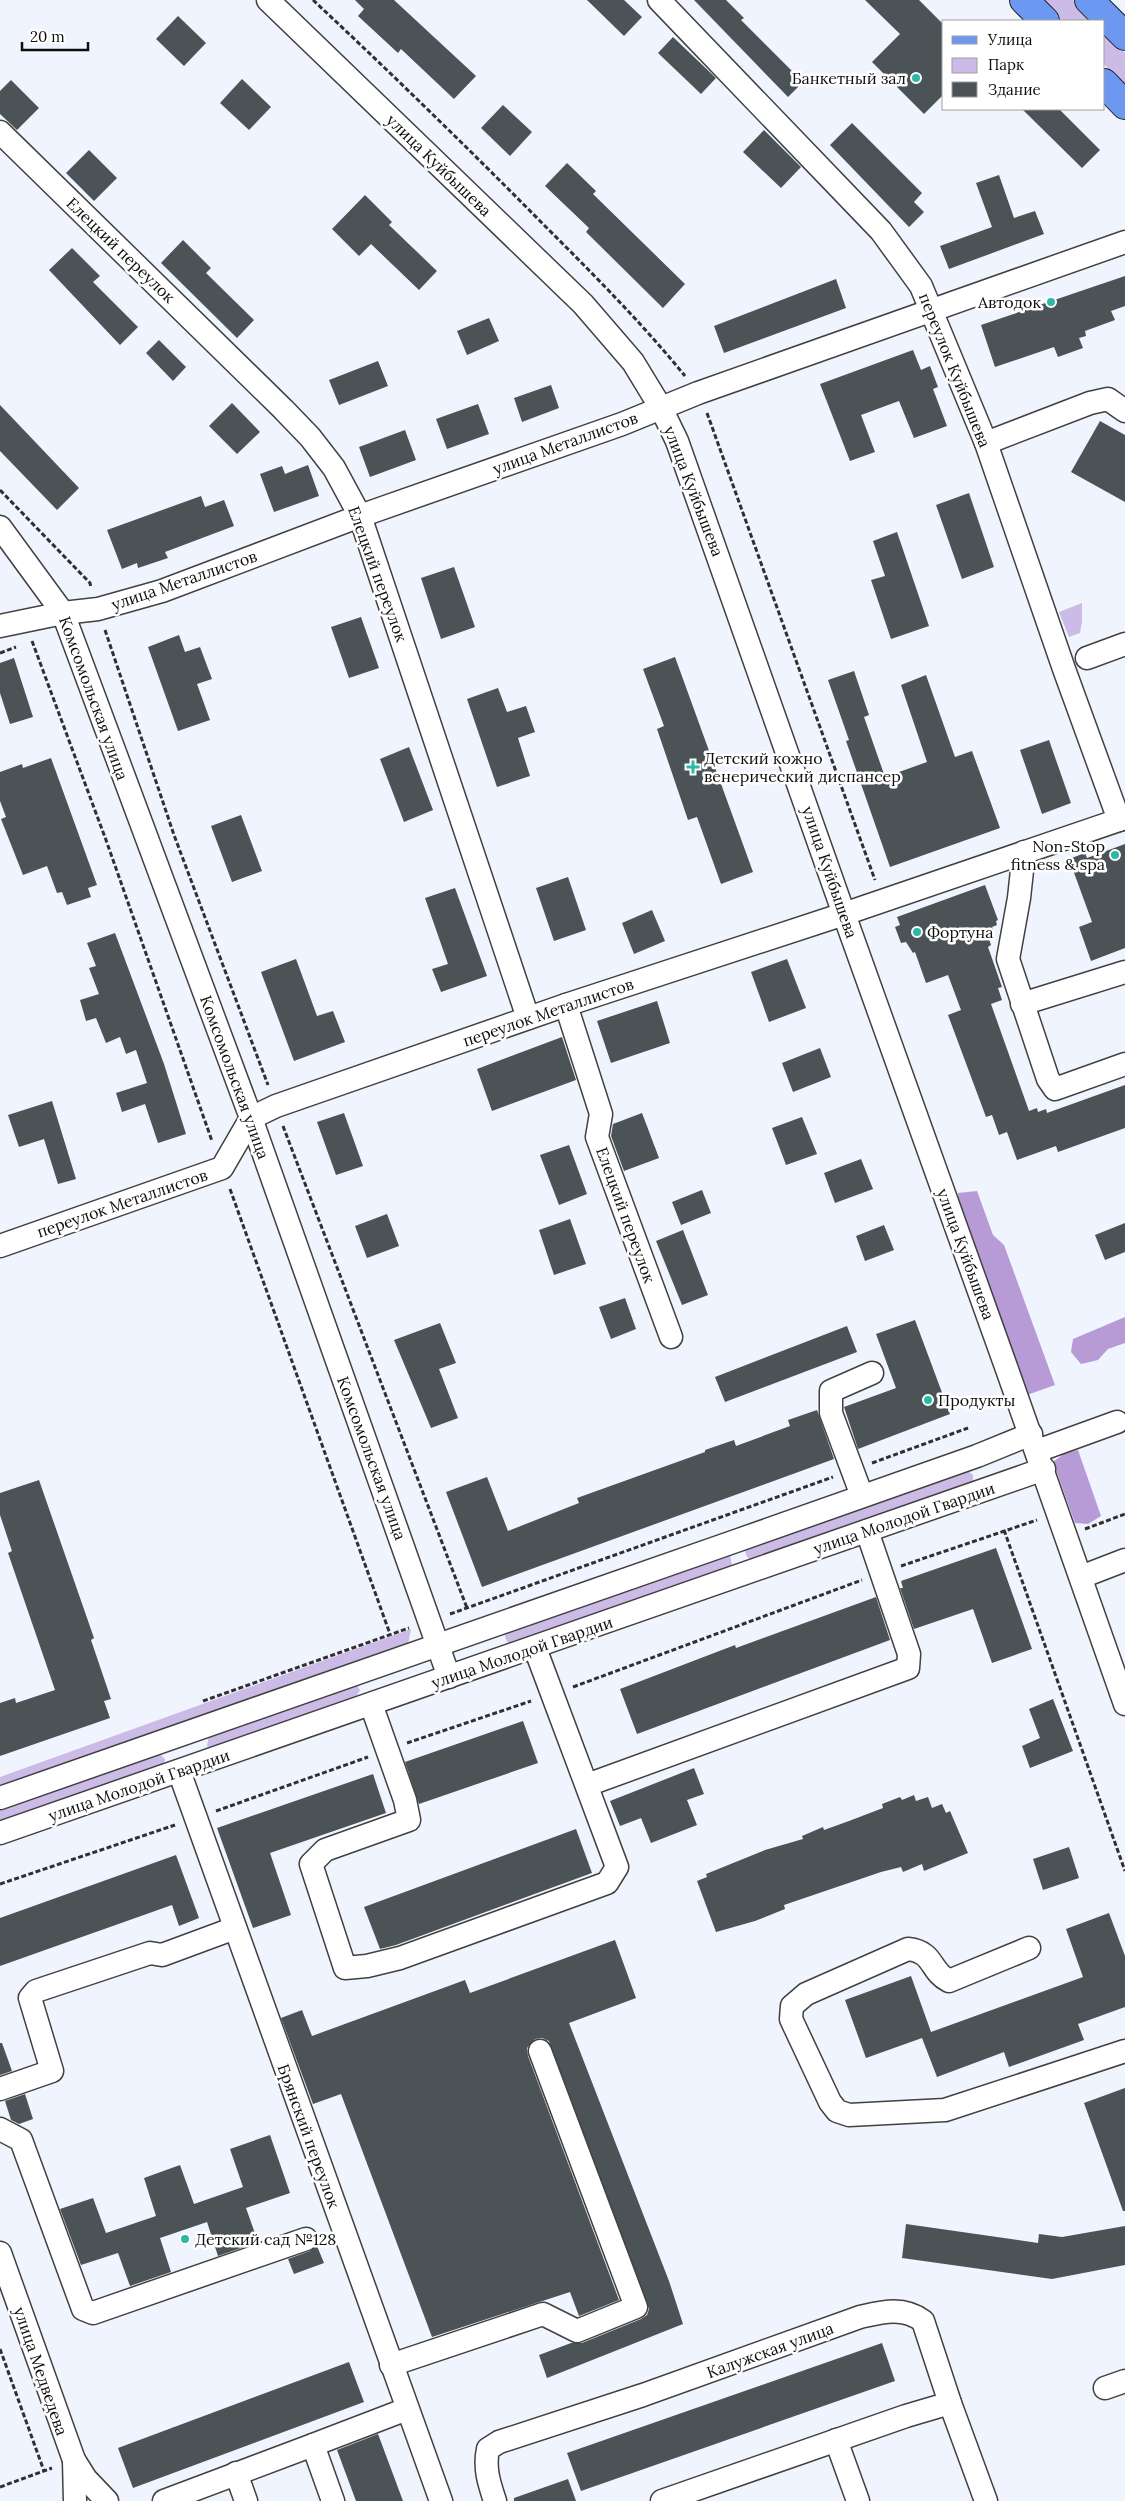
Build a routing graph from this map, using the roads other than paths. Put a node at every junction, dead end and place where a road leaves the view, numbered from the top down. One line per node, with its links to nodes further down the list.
1 (268, 0): 12 (street, улица Куйбышева)
2 (659, 0): 11 (street, переулок Куйбышева)
3 (1024, 0): 5 (main road)
4 (1097, 3): 6 (main road)
5 (1044, 20)
6 (1125, 36)
7 (1105, 84): 8 (main road)
8 (1125, 105)
9 (0, 132): 15 (street, Елецкий переулок)
10 (1125, 242): 11 (street, улица Металлистов)
11 (932, 309): 12 (street, улица Металлистов); 14 (street, переулок Куйбышева)
12 (662, 408): 15 (street, улица Металлистов); 23 (street, улица Куйбышева)
13 (1125, 411): 14 (street)
14 (986, 443): 21 (street, переулок Куйбышева)
15 (360, 516): 17 (street, улица Металлистов); 27 (street, Елецкий переулок)
16 (0, 528): 17 (street, Комсомольская улица)
17 (63, 613): 18 (street, улица Металлистов); 29 (street, Комсомольская улица)
18 (0, 626)
19 (1125, 644): 20 (street)
20 (1087, 658)
21 (1122, 819): 22 (street, переулок Металлистов)
22 (1024, 852): 23 (street, переулок Металлистов); 25 (street)
23 (844, 914): 26 (street, переулок Металлистов); 34 (street, улица Куйбышева)
24 (1125, 972): 25 (street)
25 (1022, 1004): 28 (street)
26 (566, 1005): 27 (street, переулок Металлистов); 31 (street, Елецкий переулок)
27 (528, 1018): 29 (street, переулок Металлистов)
28 (1125, 1064)
29 (251, 1118): 30 (street, переулок Металлистов); 39 (street, Комсомольская улица)
30 (0, 1246)
31 (671, 1337)
32 (872, 1374): 35 (street)
33 (1117, 1422): 34 (street)
34 (1037, 1452): 35 (street, улица Молодой Гвардии); 36 (street, улица Молодой Гвардии); 38 (street, улица Куйбышева)
35 (862, 1496): 39 (street, улица Молодой Гвардии)
36 (867, 1531): 40 (street, улица Молодой Гвардии); 45 (street)
37 (1125, 1560): 38 (street)
38 (1081, 1577): 43 (street, улица Куйбышева)
39 (439, 1644): 41 (street, Комсомольская улица); 46 (street, улица Молодой Гвардии)
40 (535, 1648): 41 (street, улица Молодой Гвардии); 45 (street)
41 (449, 1677): 42 (street, улица Молодой Гвардии)
42 (371, 1704): 44 (street, улица Молодой Гвардии); 45 (street)
43 (1125, 1704)
44 (179, 1771): 47 (street, улица Молодой Гвардии); 48 (street, Брянский переулок)
45 (587, 1785)
46 (0, 1798)
47 (0, 1834)
48 (235, 1928): 52 (street); 56 (street, Брянский переулок)
49 (1029, 1948): 50 (street)
50 (1125, 2050)
51 (540, 2051): 56 (street)
52 (0, 2089)
53 (0, 2130): 54 (street)
54 (306, 2239)
55 (0, 2253): 61 (street, улица Медведева)
56 (391, 2366): 58 (street, Брянский переулок)
57 (950, 2403): 59 (street); 69 (street, Калужская улица); 72 (street, Калужская улица)
58 (407, 2409): 60 (street); 68 (street, Брянский переулок)
59 (836, 2440): 70 (street); 71 (street)
60 (313, 2445): 62 (street); 67 (street)
61 (74, 2460): 63 (street, улица Медведева); 64 (street, улица Медведева)
62 (236, 2473): 65 (street); 66 (street)
63 (75, 2501)
64 (107, 2501)
65 (164, 2501)
66 (246, 2501)
67 (333, 2501)
68 (441, 2501)
69 (495, 2501)
70 (662, 2501)
71 (858, 2501)
72 (986, 2501)

